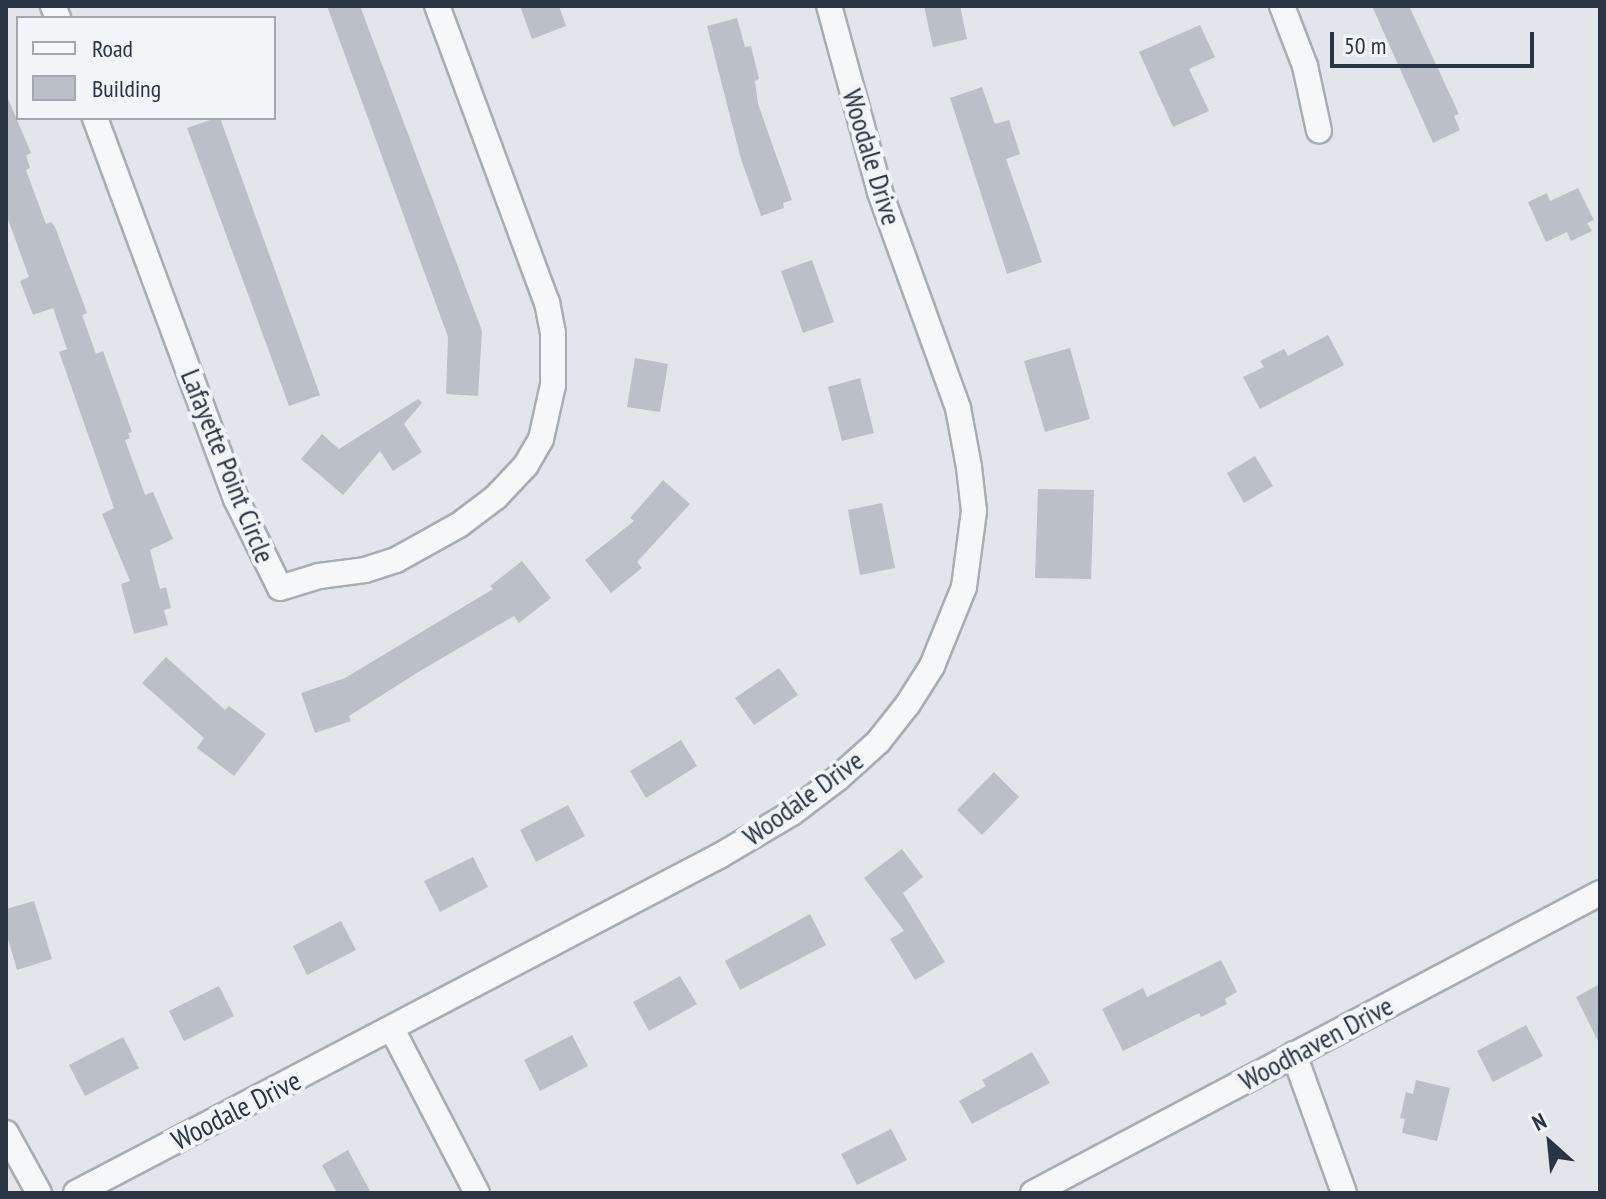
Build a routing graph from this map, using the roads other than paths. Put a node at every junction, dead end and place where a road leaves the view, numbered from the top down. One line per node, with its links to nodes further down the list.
1 (437, 6): 4 (street, Lafayette Point Circle)
2 (829, 6): 7 (street, Woodale Drive)
3 (1282, 6): 5 (street)
4 (96, 120)
5 (1319, 131)
6 (1600, 893): 8 (street, Woodhaven Drive)
7 (392, 1029): 11 (street, Woodale Drive); 12 (street)
8 (1294, 1054): 13 (street, Woodhaven Drive); 14 (street)
9 (6, 1133): 10 (street)
10 (39, 1193)
11 (76, 1193)
12 (477, 1193)
13 (1033, 1193)
14 (1344, 1193)

